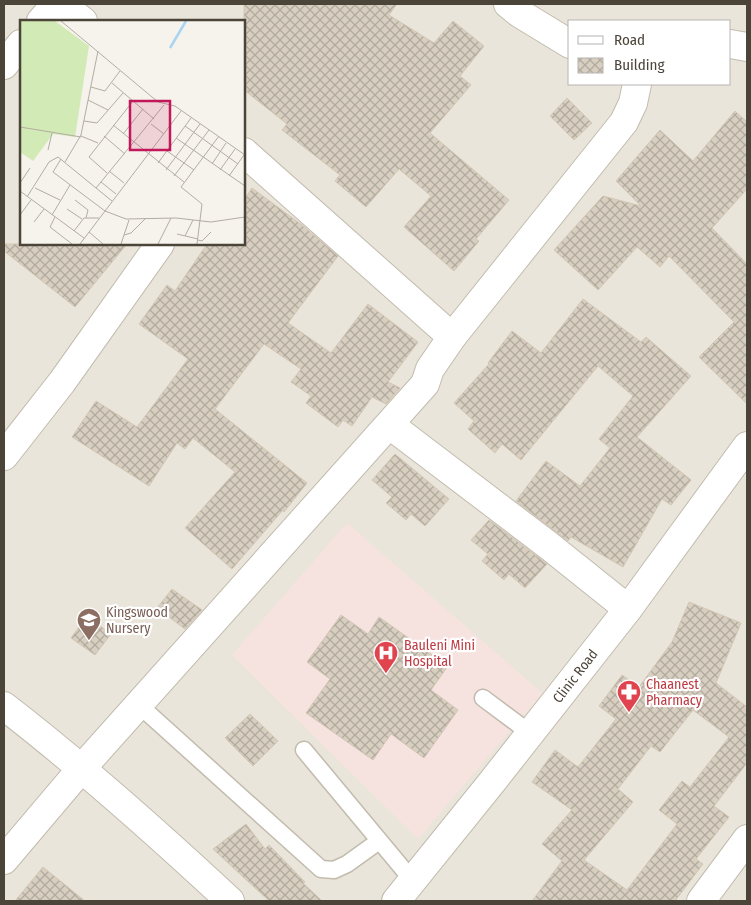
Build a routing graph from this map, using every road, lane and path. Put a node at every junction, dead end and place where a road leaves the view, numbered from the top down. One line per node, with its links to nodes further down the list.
1 (56, 4): 4 (street)
2 (61, 4): 5 (street)
3 (508, 4): 6 (street)
4 (42, 20)
5 (81, 20)
6 (568, 43)
7 (731, 44): 9 (street)
8 (20, 45): 10 (street)
9 (747, 47)
10 (4, 65)
11 (637, 85): 14 (street)
12 (245, 153): 14 (street)
13 (159, 245): 17 (street)
14 (452, 336): 15 (street)
15 (390, 425): 18 (street); 20 (street)
16 (747, 446): 18 (street, Clinic Road)
17 (4, 456)
18 (628, 609): 22 (street, Clinic Road)
19 (483, 698): 22 (lane)
20 (138, 705): 24 (street); 26 (lane)
21 (4, 706): 24 (street)
22 (530, 733): 28 (street, Clinic Road)
23 (304, 750): 26 (lane)
24 (81, 769): 27 (street); 29 (street)
25 (747, 839): 30 (street)
26 (380, 841): 28 (lane)
27 (4, 860)
28 (404, 891)
29 (230, 901)
30 (701, 901)

